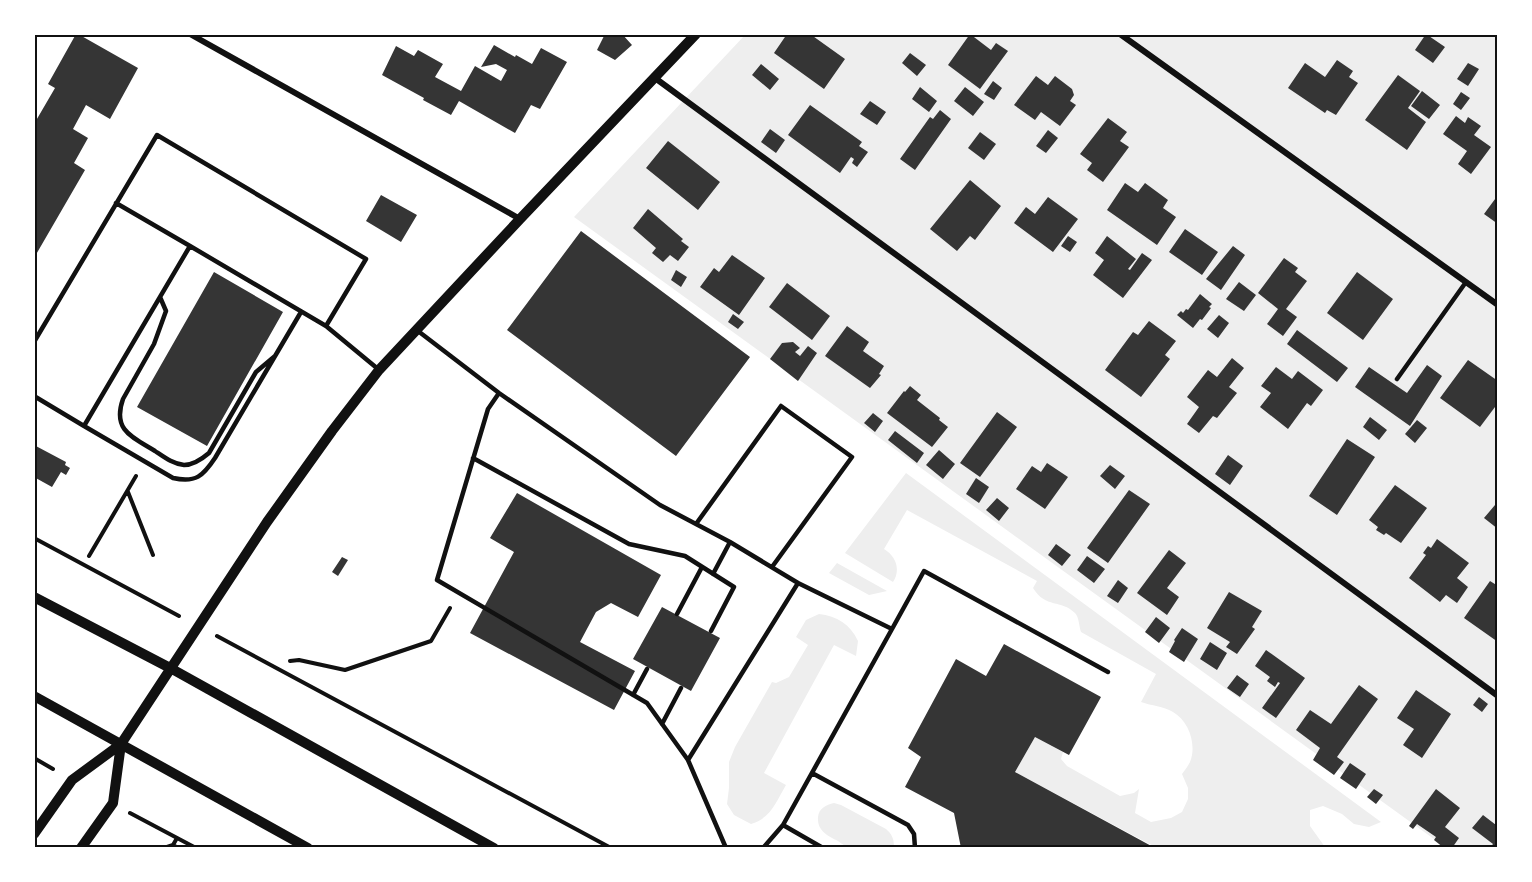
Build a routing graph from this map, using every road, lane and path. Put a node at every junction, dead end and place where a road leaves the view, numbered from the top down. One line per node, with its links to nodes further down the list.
1 (190, 34): 6 (street)
2 (696, 34): 4 (street)
3 (1120, 34): 8 (street)
4 (655, 78): 6 (street); 46 (street)
5 (116, 203): 7 (lane); 12 (lane); 14 (lane)
6 (520, 219): 13 (street)
7 (190, 246): 9 (lane); 11 (lane)
8 (1466, 282): 10 (street); 17 (lane)
9 (160, 297): 15 (lane); 20 (lane)
10 (1497, 305)
11 (302, 312): 12 (lane); 15 (lane)
12 (326, 326): 16 (lane)
13 (415, 330): 16 (street); 18 (lane)
14 (34, 342)
15 (275, 356): 22 (lane)
16 (379, 370): 36 (street)
17 (1397, 379)
18 (499, 393): 21 (lane); 24 (lane)
19 (34, 396): 20 (lane)
20 (84, 426): 22 (lane)
21 (473, 458): 29 (lane); 33 (lane)
22 (144, 462): 23 (path)
23 (128, 491): 27 (path); 28 (path)
24 (696, 524): 26 (lane); 30 (lane)
25 (34, 538): 36 (path)
26 (730, 542): 30 (lane); 31 (lane)
27 (153, 555)
28 (90, 556)
29 (702, 567): 31 (lane); 35 (lane)
30 (772, 567): 32 (lane)
31 (713, 574): 38 (lane)
32 (798, 583): 37 (lane); 49 (lane)
33 (459, 592): 39 (path); 44 (lane)
34 (34, 597): 40 (street)
35 (677, 614)
36 (199, 627): 40 (street); 60 (path)
37 (892, 629): 42 (lane); 50 (lane)
38 (711, 631)
39 (290, 661)
40 (172, 669): 48 (street); 59 (street)
41 (647, 669): 44 (lane)
42 (1108, 672)
43 (681, 688): 47 (lane)
44 (633, 695): 47 (lane)
45 (34, 696): 48 (street)
46 (1497, 696)
47 (662, 724): 49 (lane)
48 (121, 744): 52 (street); 55 (street); 58 (street)
49 (688, 759): 61 (lane)
50 (812, 773): 51 (lane); 64 (lane)
51 (783, 825): 62 (lane); 63 (lane)
52 (34, 834)
53 (177, 838): 54 (path)
54 (173, 844): 56 (path); 57 (path)
55 (81, 848)
56 (164, 848)
57 (178, 848)
58 (308, 848)
59 (494, 848)
60 (612, 848)
61 (726, 848)
62 (763, 848)
63 (823, 848)
64 (915, 848)

